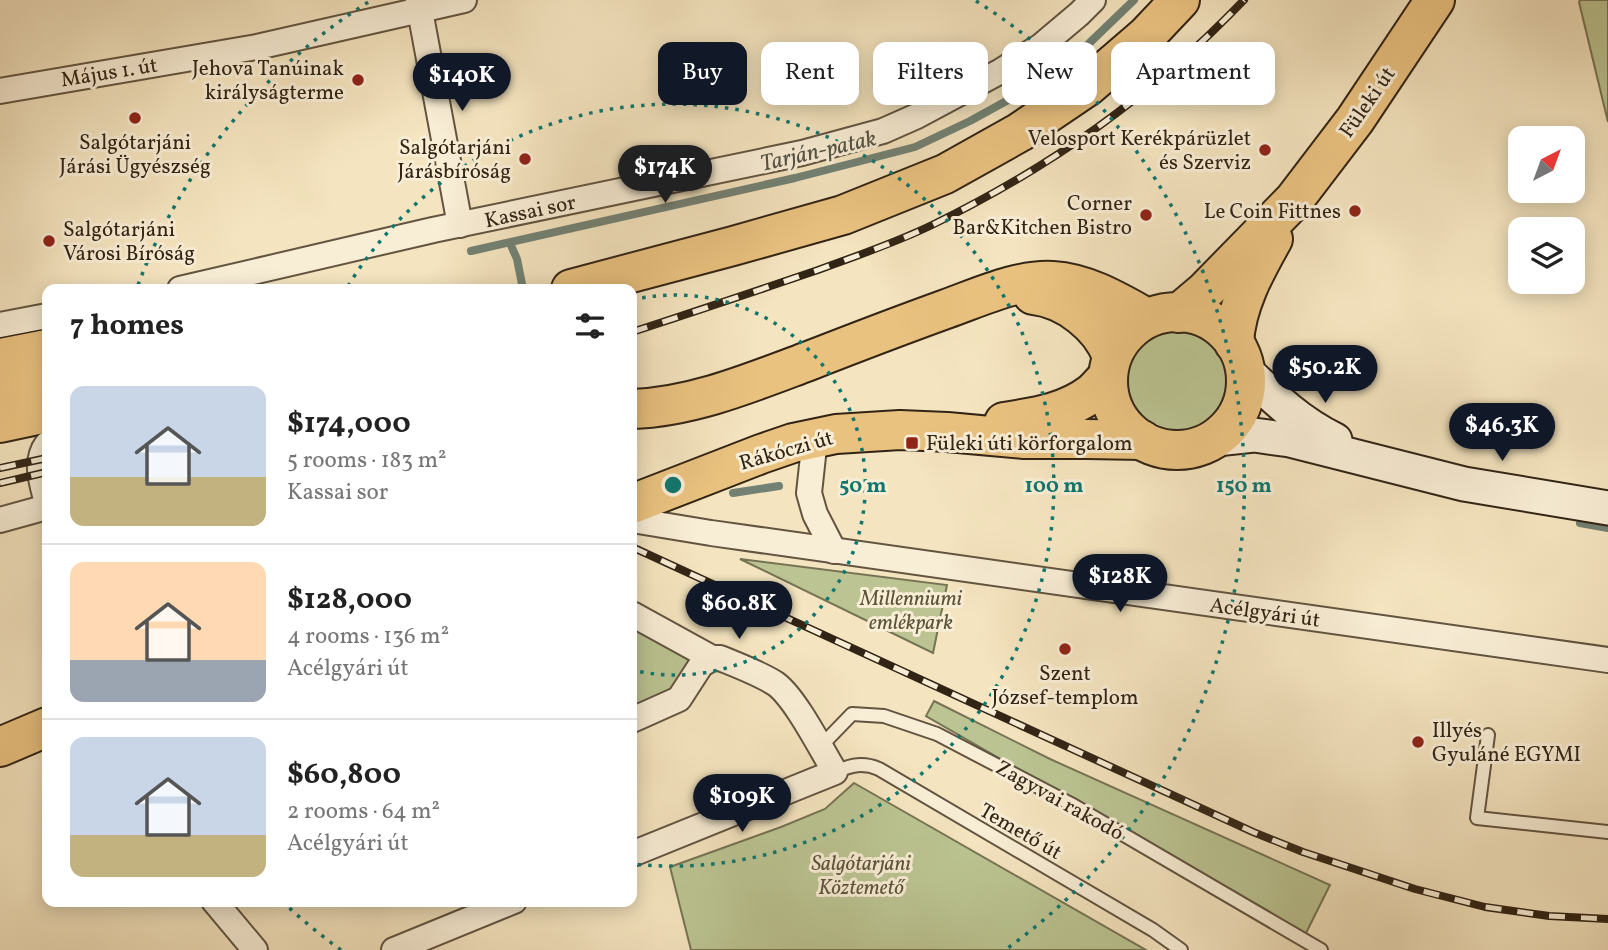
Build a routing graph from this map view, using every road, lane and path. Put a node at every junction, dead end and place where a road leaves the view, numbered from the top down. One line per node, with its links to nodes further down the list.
1 (464, 0): 5 (street, Május 1. út)
2 (1093, 0): 8 (street, Kassai sor)
3 (1180, 0): 10 (main road)
4 (1435, 0): 7 (main road, Füleki út)
5 (419, 5): 6 (street, Május 1. út); 8 (street)
6 (0, 91)
7 (1294, 200): 12 (main road); 15 (main road)
8 (460, 225): 9 (street, Kassai sor)
9 (201, 284)
10 (589, 284)
11 (969, 301): 12 (main road); 17 (main road); 19 (main road)
12 (1163, 316): 15 (main road); 17 (main road)
13 (42, 317): 14 (street)
14 (0, 326): 16 (street)
15 (1239, 356): 24 (main road); 27 (main road)
16 (31, 359): 18 (main road)
17 (1110, 367): 22 (main road); 25 (main road)
18 (0, 387)
19 (637, 408)
20 (42, 414): 21 (main road)
21 (0, 424)
22 (947, 432): 23 (main road, Rákóczi út); 25 (main road)
23 (815, 438): 29 (main road, Rákóczi út); 34 (street)
24 (1216, 439): 25 (main road); 27 (main road)
25 (1142, 440)
26 (42, 454): 28 (street)
27 (1388, 466): 31 (main road)
28 (42, 486)
29 (637, 502)
30 (42, 507): 32 (street)
31 (1608, 508)
32 (0, 520)
33 (637, 521): 34 (street, Acélgyári út)
34 (834, 551): 37 (street, Acélgyári út)
35 (637, 617): 36 (street)
36 (712, 657): 38 (street); 42 (street)
37 (1608, 660)
38 (637, 718)
39 (42, 729): 41 (main road)
40 (1488, 735): 44 (lane)
41 (0, 747)
42 (820, 747): 43 (street); 51 (lane, Zagyvai rakodó)
43 (835, 772): 45 (street); 50 (lane, Temető út)
44 (1608, 832)
45 (637, 852)
46 (219, 907): 48 (street)
47 (499, 907): 49 (street)
48 (255, 950)
49 (394, 950)
50 (1181, 950)
51 (1321, 950)

